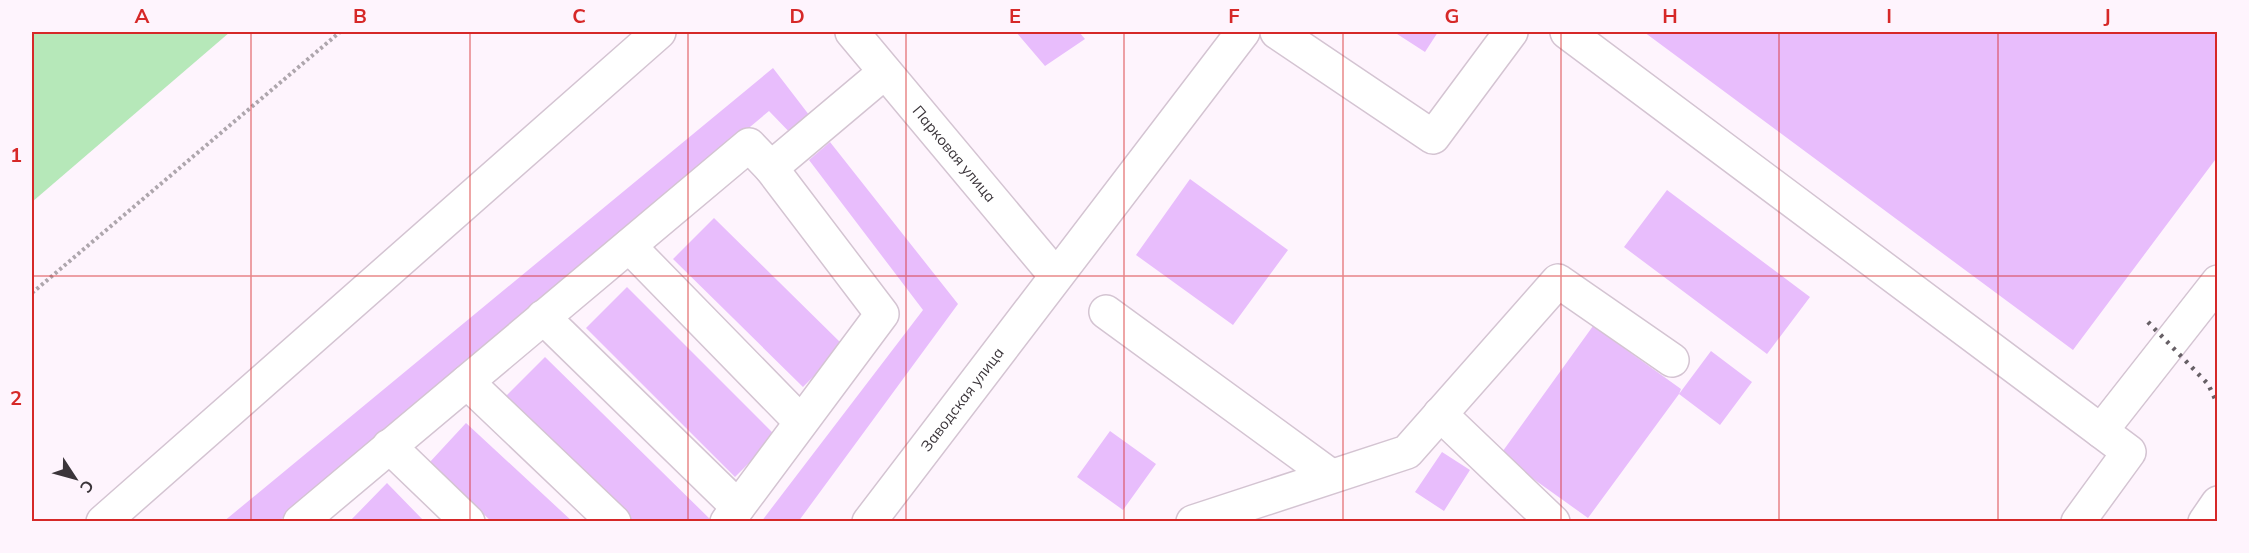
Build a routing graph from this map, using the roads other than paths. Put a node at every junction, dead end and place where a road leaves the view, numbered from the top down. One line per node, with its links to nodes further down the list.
1 (659, 32): 24 (street)
2 (852, 32): 7 (street, Парковая улица)
3 (1243, 32): 10 (street, Заводская улица)
4 (1277, 32): 5 (street)
5 (1511, 32)
6 (1567, 32): 18 (street)
7 (885, 72): 8 (street); 10 (street, Парковая улица)
8 (771, 168): 9 (street); 17 (street)
9 (629, 246): 13 (street); 17 (street)
10 (1056, 276): 27 (street, Заводская улица)
11 (2217, 282): 18 (street)
12 (1106, 312): 20 (street)
13 (543, 317): 15 (street); 22 (street)
14 (1672, 360): 16 (street)
15 (467, 382): 19 (street); 26 (street)
16 (1440, 414): 20 (street); 29 (street)
17 (801, 422): 22 (street)
18 (2101, 431): 30 (street)
19 (389, 446): 23 (street); 25 (street)
20 (1331, 476): 28 (street)
21 (2217, 503): 31 (street)
22 (733, 514)
23 (313, 518)
24 (103, 522)
25 (468, 522)
26 (614, 522)
27 (869, 522)
28 (1193, 522)
29 (1553, 522)
30 (2078, 522)
31 (2205, 522)

